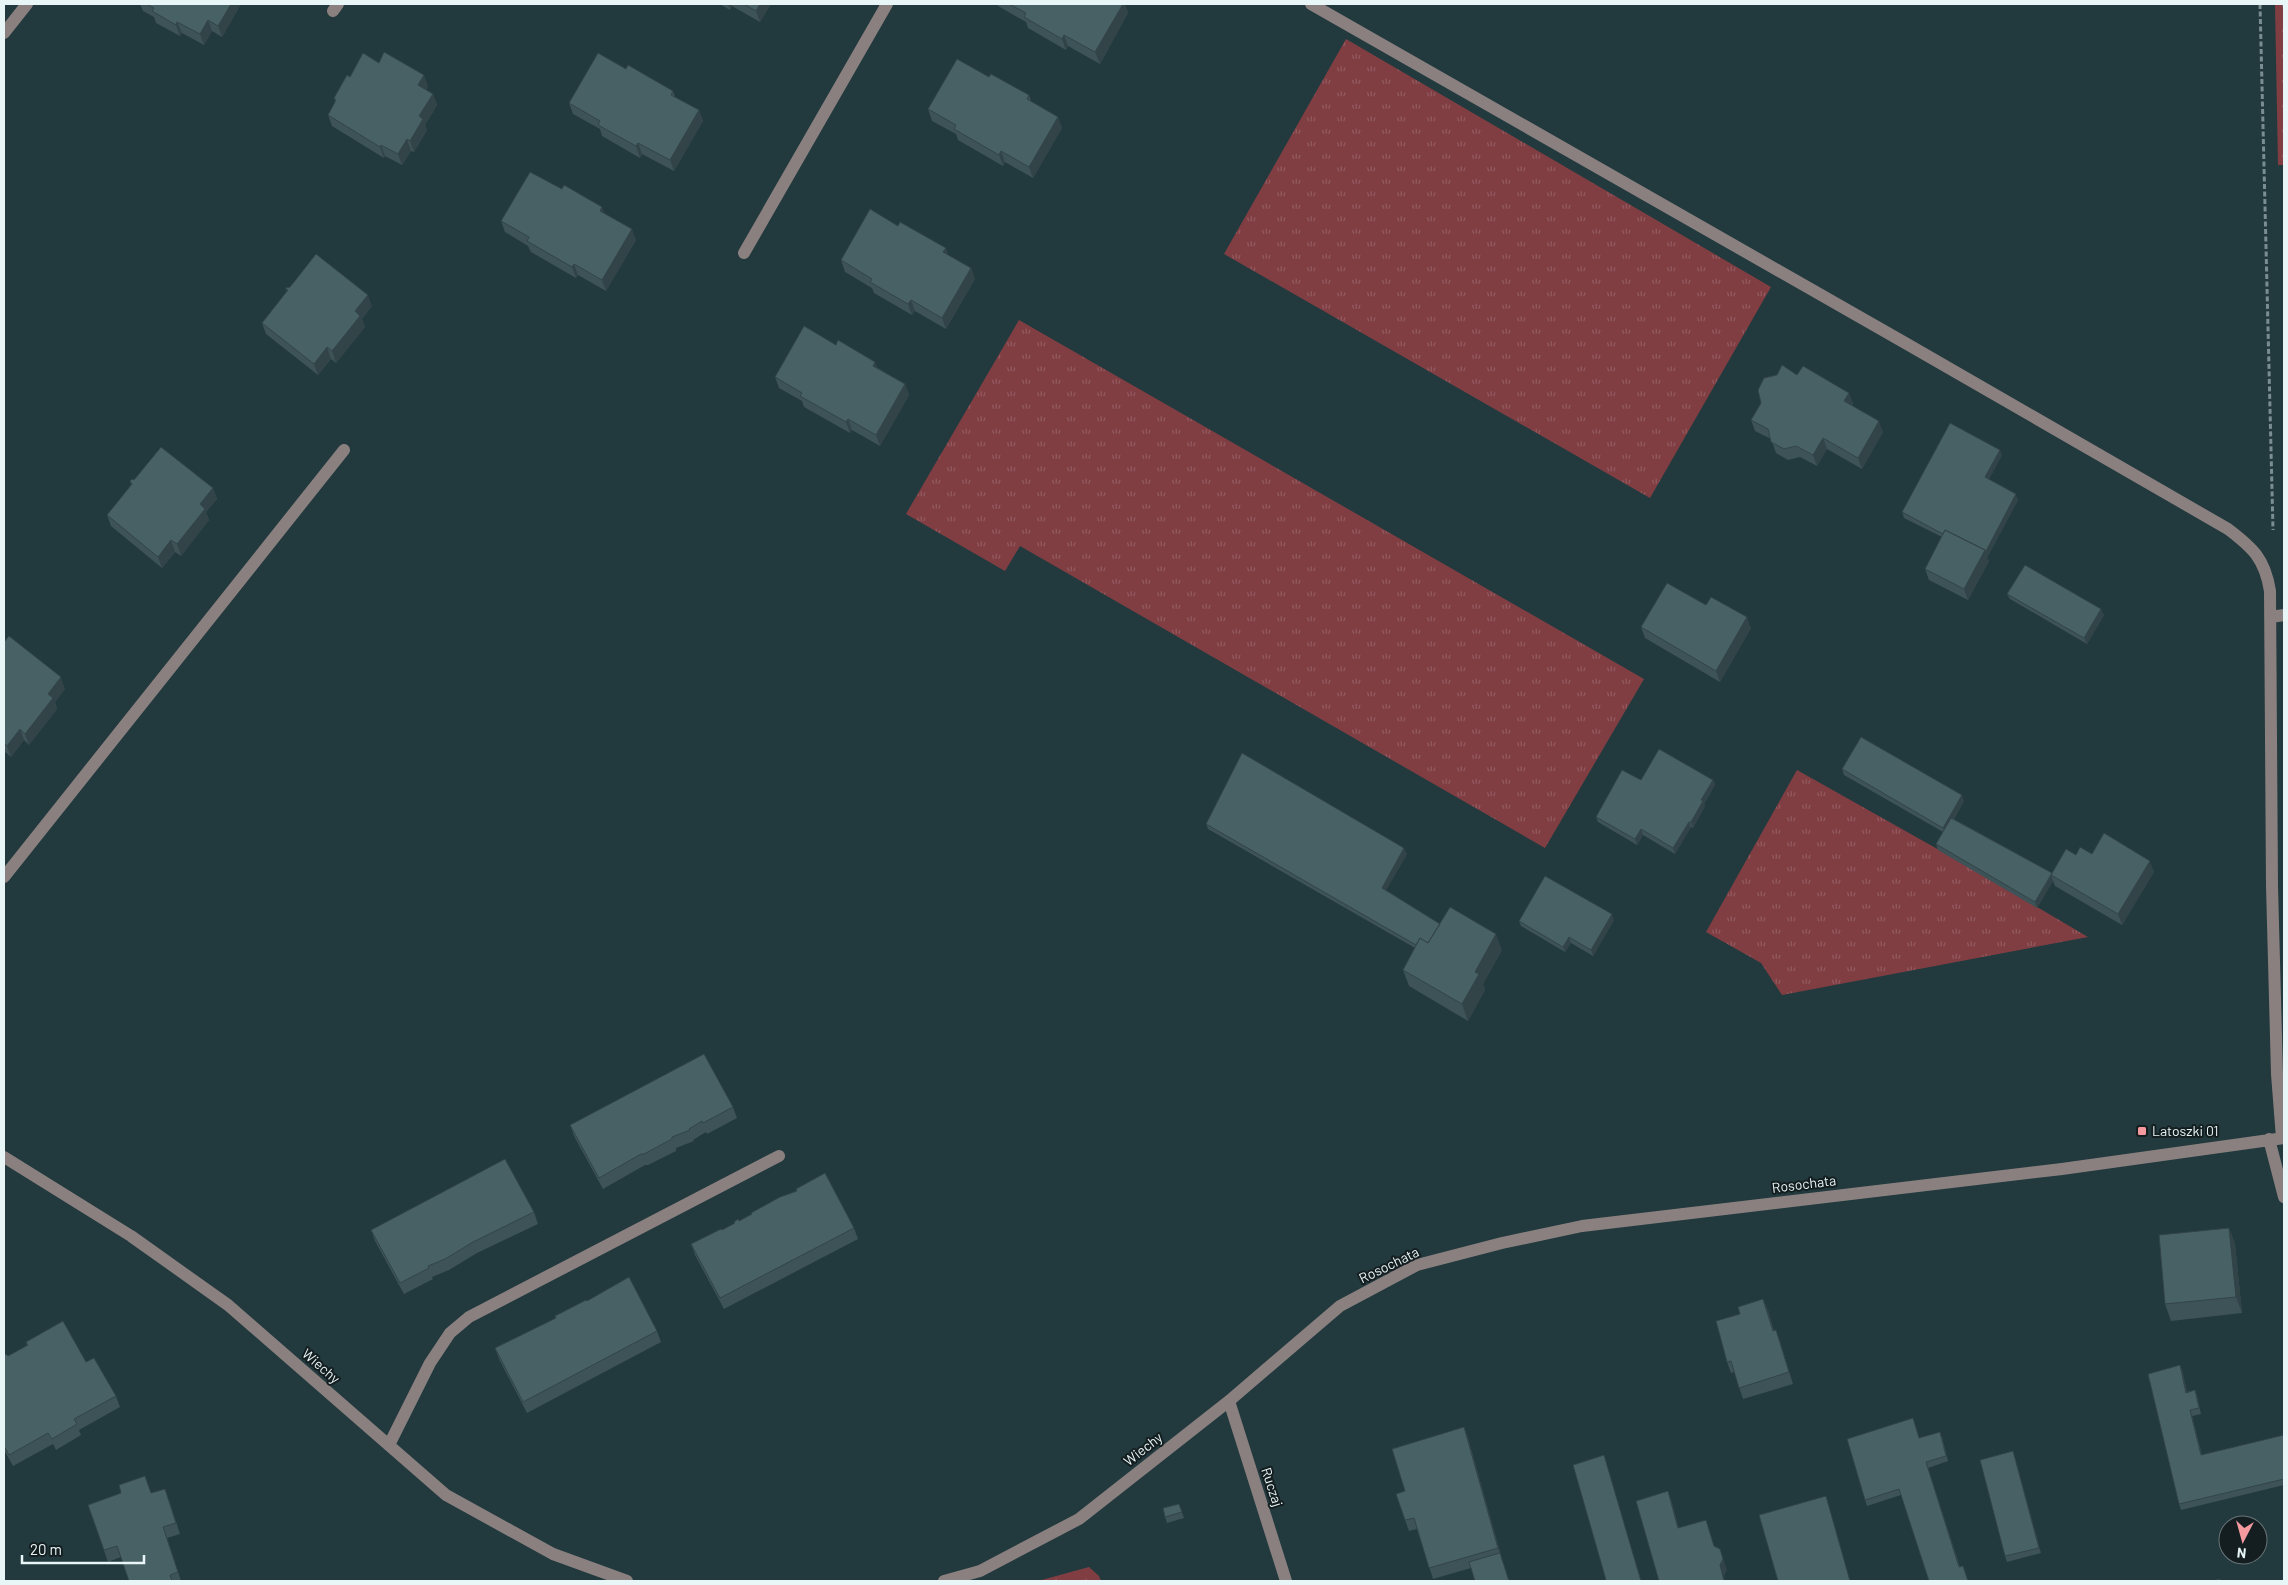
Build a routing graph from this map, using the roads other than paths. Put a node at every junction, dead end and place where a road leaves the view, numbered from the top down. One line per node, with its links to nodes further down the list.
1 (27, 4): 4 (street)
2 (887, 4): 5 (street)
3 (1311, 4): 8 (street)
4 (4, 33)
5 (744, 253)
6 (344, 450): 9 (street)
7 (2284, 615): 8 (street)
8 (2271, 617): 10 (street)
9 (4, 877)
10 (2283, 1138): 11 (street, Rosochata)
11 (2269, 1139): 14 (street); 15 (street, Rosochata)
12 (779, 1156): 17 (street)
13 (4, 1157): 17 (street, Wiechy)
14 (2284, 1196)
15 (1340, 1306): 16 (street, Wiechy)
16 (1228, 1401): 19 (street, Wiechy); 20 (street, Ruczaj)
17 (389, 1445): 18 (street, Wiechy)
18 (627, 1581)
19 (944, 1581)
20 (1286, 1581)

